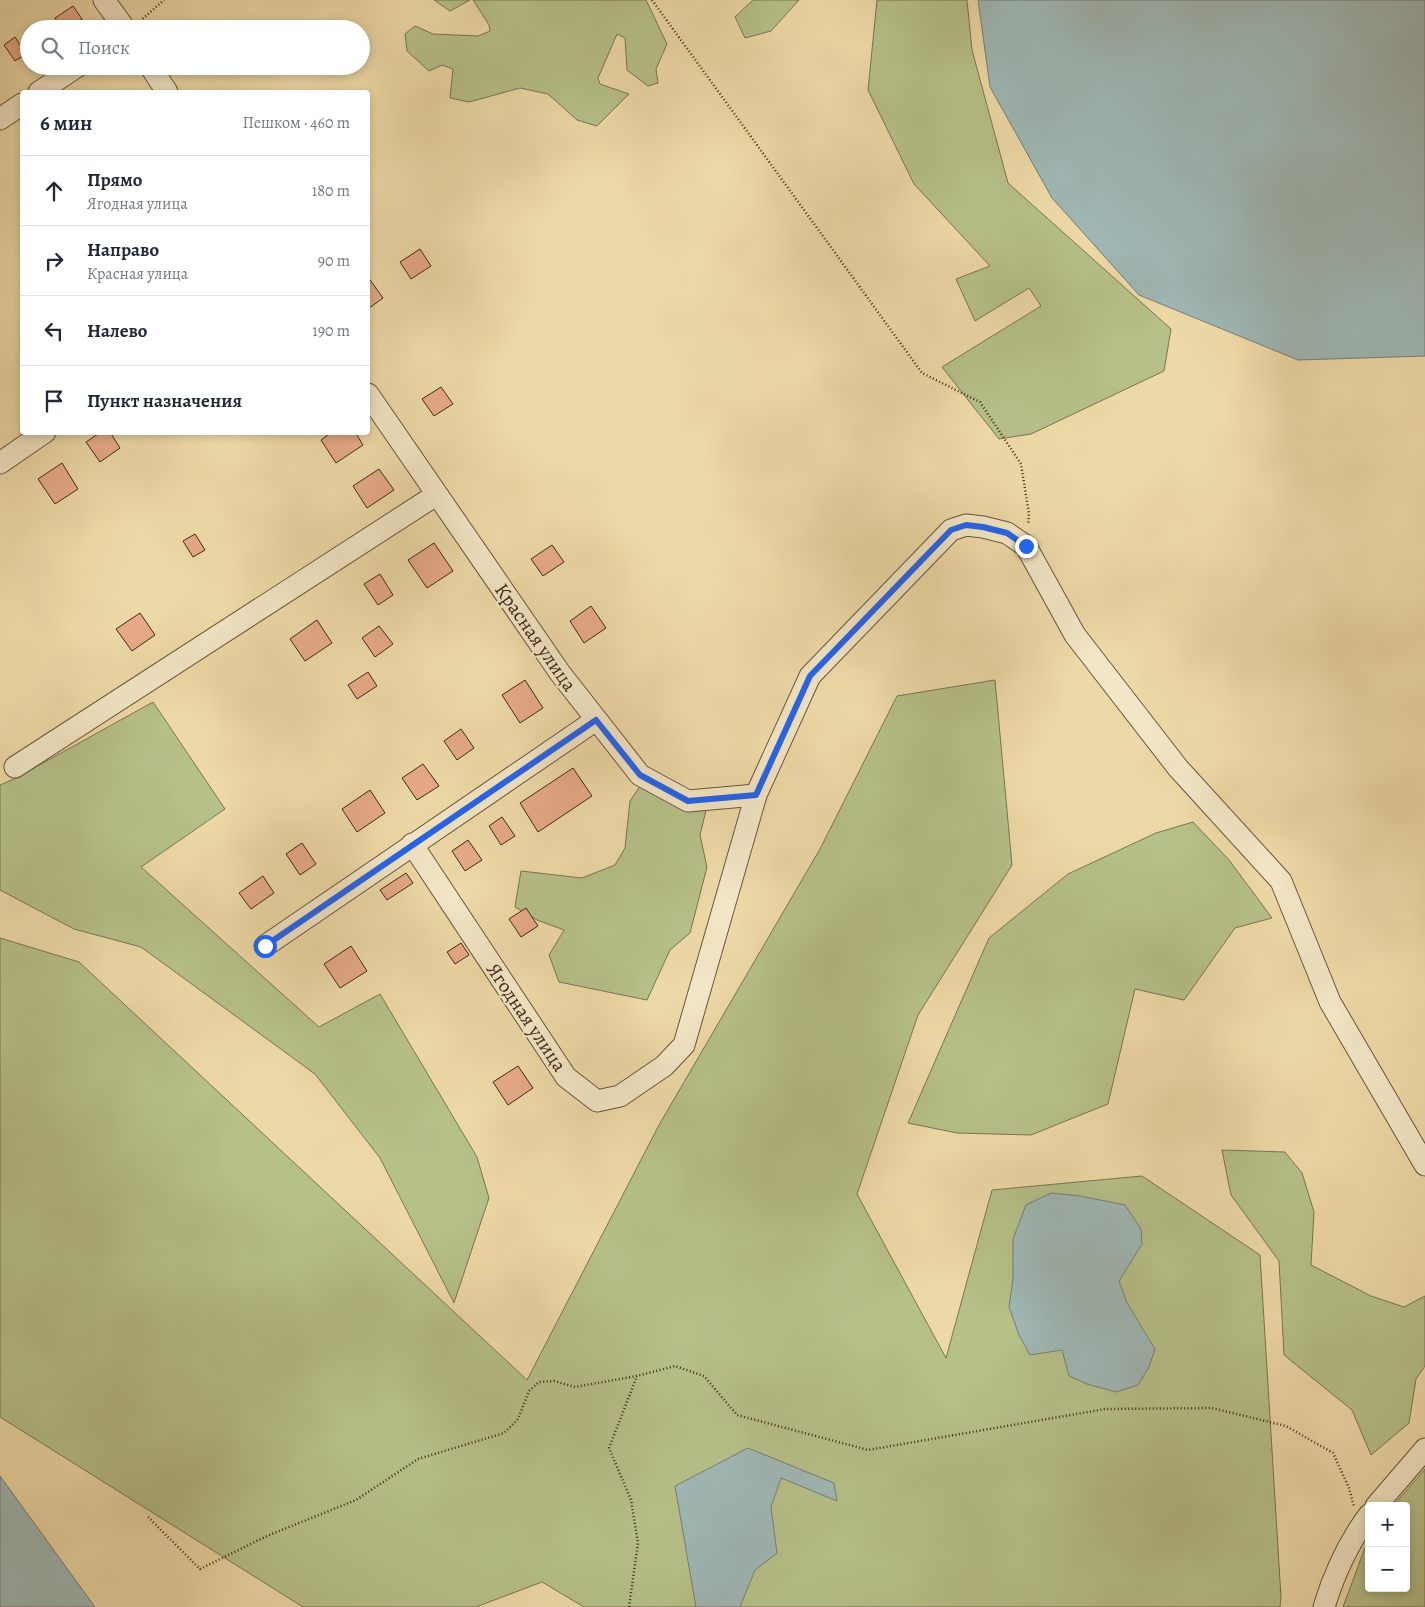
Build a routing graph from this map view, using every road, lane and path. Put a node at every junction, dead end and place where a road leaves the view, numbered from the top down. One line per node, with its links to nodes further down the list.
1 (104, 0): 4 (street)
2 (164, 0): 5 (path)
3 (652, 0): 16 (path)
4 (125, 20)
5 (139, 20)
6 (65, 75): 8 (street)
7 (156, 75): 9 (street)
8 (43, 90)
9 (166, 90)
10 (20, 105): 11 (street)
11 (0, 119)
12 (370, 397): 15 (street, Красная улица)
13 (41, 435): 14 (street)
14 (0, 463)
15 (436, 495): 17 (street, Красная улица); 18 (street)
16 (1026, 546): 19 (street); 22 (street)
17 (596, 720): 19 (street, Красная улица); 20 (street)
18 (15, 767)
19 (756, 795): 20 (street, Ягодная улица)
20 (412, 844): 21 (street)
21 (265, 946)
22 (1425, 1165)
23 (638, 1376): 26 (path); 27 (path); 28 (path)
24 (1425, 1449): 25 (street)
25 (1379, 1502)
26 (148, 1517)
27 (1365, 1520): 29 (street)
28 (629, 1607)
29 (1324, 1607)

